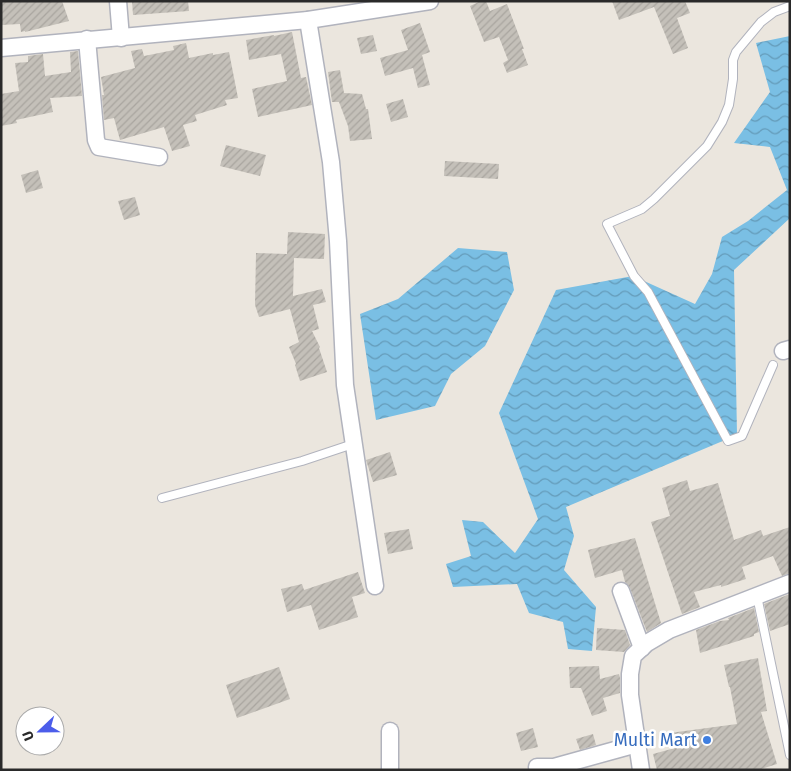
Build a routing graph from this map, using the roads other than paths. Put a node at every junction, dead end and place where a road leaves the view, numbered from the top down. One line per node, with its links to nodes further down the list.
1 (118, 1): 6 (street)
2 (430, 1): 4 (street)
3 (790, 6): 10 (lane)
4 (346, 8): 5 (street)
5 (308, 20): 6 (street); 11 (street)
6 (121, 38): 7 (street)
7 (87, 39): 8 (street); 9 (street)
8 (1, 48)
9 (159, 157)
10 (773, 365)
11 (354, 444): 12 (lane); 14 (street)
12 (162, 498)
13 (790, 583): 16 (street)
14 (375, 586)
15 (621, 591): 17 (street)
16 (757, 596): 17 (street); 20 (lane)
17 (642, 648): 19 (street)
18 (390, 731): 22 (street)
19 (637, 744): 21 (street); 23 (street)
20 (790, 755)
21 (537, 767)
22 (390, 770)
23 (641, 770)

